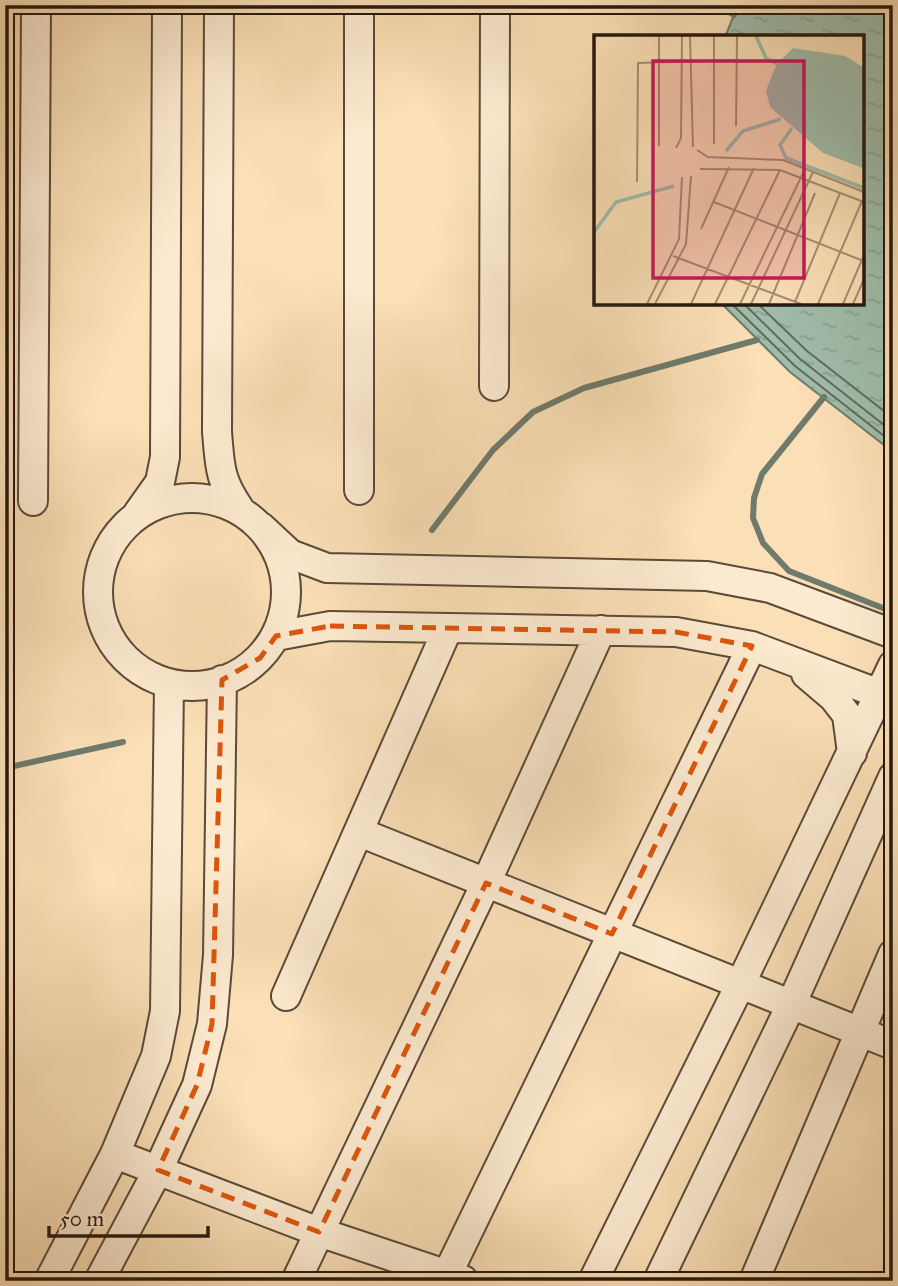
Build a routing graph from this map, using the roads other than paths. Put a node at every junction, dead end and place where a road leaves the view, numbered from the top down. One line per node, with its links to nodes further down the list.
1 (36, 5): 8 (street)
2 (167, 5): 10 (street)
3 (219, 5): 9 (street)
4 (359, 5): 7 (street)
5 (495, 5): 6 (street)
6 (494, 386)
7 (359, 490)
8 (33, 501)
9 (239, 508): 10 (street); 11 (street)
10 (135, 516): 20 (street)
11 (261, 527): 14 (street); 15 (street)
12 (448, 628): 13 (street); 15 (street); 24 (street)
13 (601, 630): 16 (street); 25 (street)
14 (893, 634)
15 (276, 636): 19 (street)
16 (751, 646): 17 (street); 26 (street)
17 (790, 661): 21 (street); 22 (street)
18 (893, 665): 21 (street)
19 (222, 680): 20 (street); 34 (street)
20 (169, 684): 33 (street)
21 (886, 696): 22 (street)
22 (852, 753): 28 (street)
23 (893, 777): 30 (street)
24 (359, 832): 25 (street); 29 (street)
25 (486, 883): 26 (street); 35 (street)
26 (612, 934): 28 (street); 36 (street)
27 (893, 954): 31 (street)
28 (740, 985): 30 (street); 40 (street)
29 (286, 996)
30 (791, 1005): 31 (street); 41 (street)
31 (861, 1032): 32 (street); 42 (street)
32 (893, 1045)
33 (115, 1154): 34 (street); 37 (street)
34 (158, 1170): 35 (street); 38 (street)
35 (319, 1232): 36 (street); 39 (street)
36 (452, 1279)
37 (49, 1281)
38 (99, 1281)
39 (296, 1281)
40 (593, 1281)
41 (658, 1281)
42 (754, 1281)

